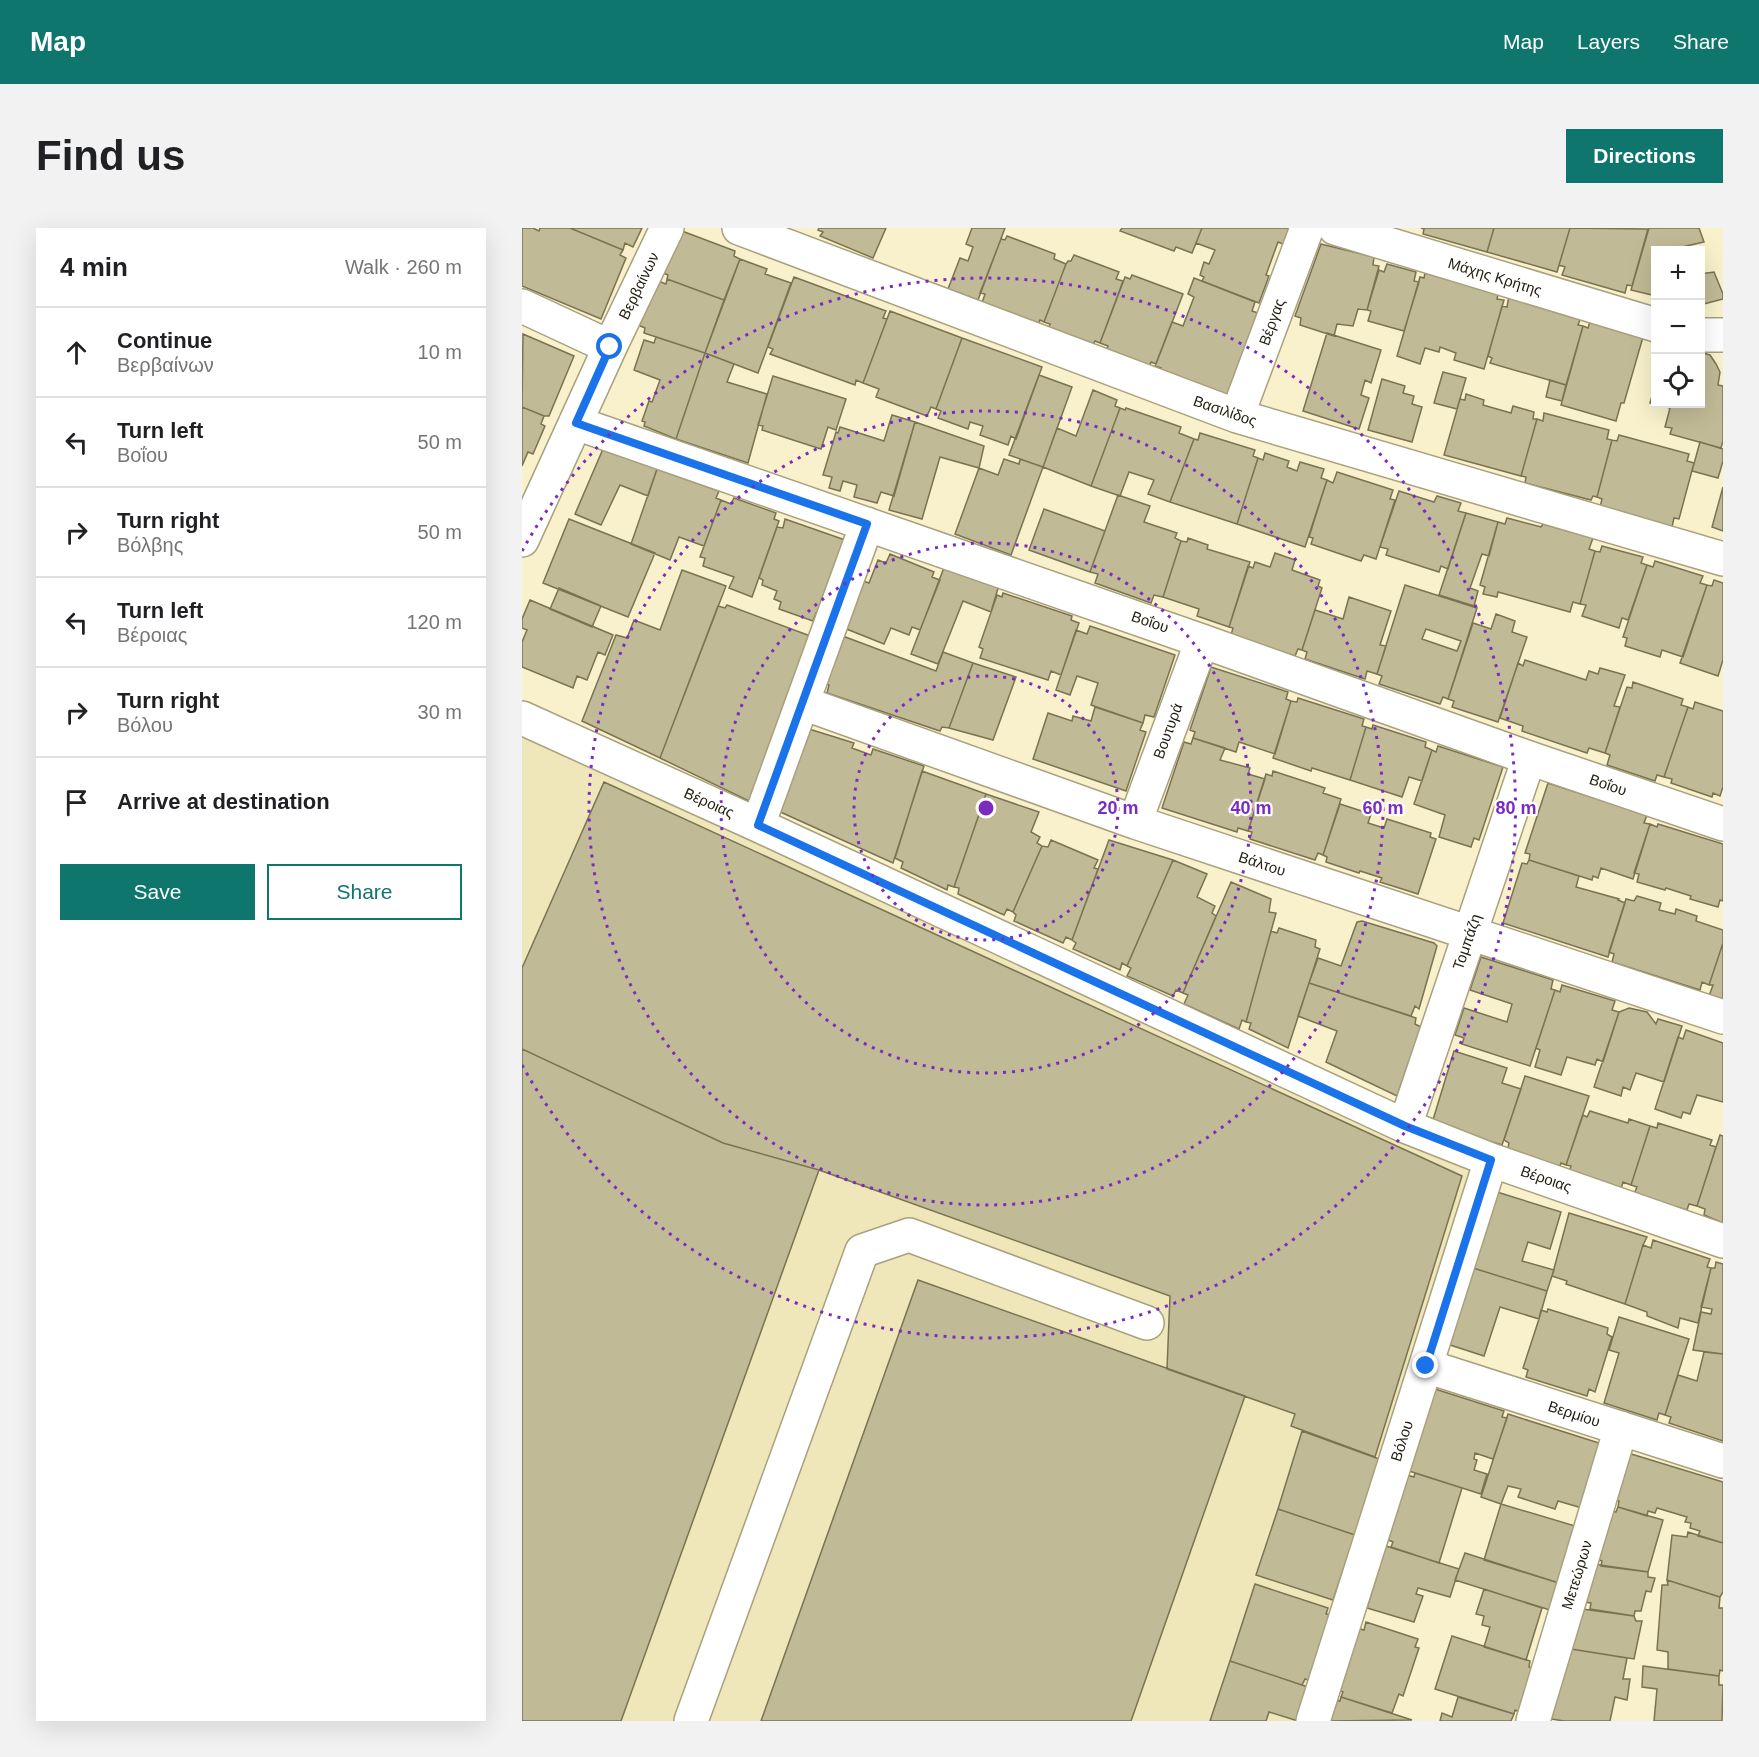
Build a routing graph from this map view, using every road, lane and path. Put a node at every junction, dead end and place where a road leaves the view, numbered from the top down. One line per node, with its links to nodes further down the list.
1 (667, 228): 9 (street, Βερβαίνων)
2 (739, 228): 10 (street, Βασιλίδος)
3 (1307, 228): 10 (street, Βέργας)
4 (1335, 228): 6 (street, Μάχης Κρήτης)
5 (522, 306): 9 (street)
6 (1651, 323)
7 (1705, 335): 8 (street)
8 (1723, 335)
9 (610, 347): 11 (street, Βερβαίνων)
10 (1237, 416): 14 (street, Βασιλίδος)
11 (576, 423): 12 (street, Βοΐου); 13 (street, Βερβαίνων)
12 (867, 524): 15 (street, Βοΐου); 16 (street)
13 (522, 540)
14 (1723, 559)
15 (1202, 641): 18 (street, Βοΐου); 19 (street, Βουτυρά)
16 (803, 703): 19 (street, Βάλτου); 21 (street)
17 (522, 718): 21 (street, Βέροιας)
18 (1529, 758): 20 (street, Βοΐου); 22 (street, Τομπάζη)
19 (1135, 822): 22 (street, Βάλτου)
20 (1723, 824)
21 (758, 825): 24 (street, Βέροιας)
22 (1470, 932): 23 (street, Βάλτου); 24 (street, Τομπάζη)
23 (1723, 1017)
24 (1405, 1126): 25 (street, Βέροιας)
25 (1491, 1160): 26 (street, Βέροιας); 28 (street, Βόλου)
26 (1723, 1242)
27 (1147, 1323): 31 (street)
28 (1426, 1366): 29 (street, Βερμίου); 32 (street, Βόλου)
29 (1620, 1428): 30 (street, Βερμίου); 33 (street, Μετεώρων)
30 (1723, 1461)
31 (691, 1721)
32 (1313, 1721)
33 (1533, 1721)

